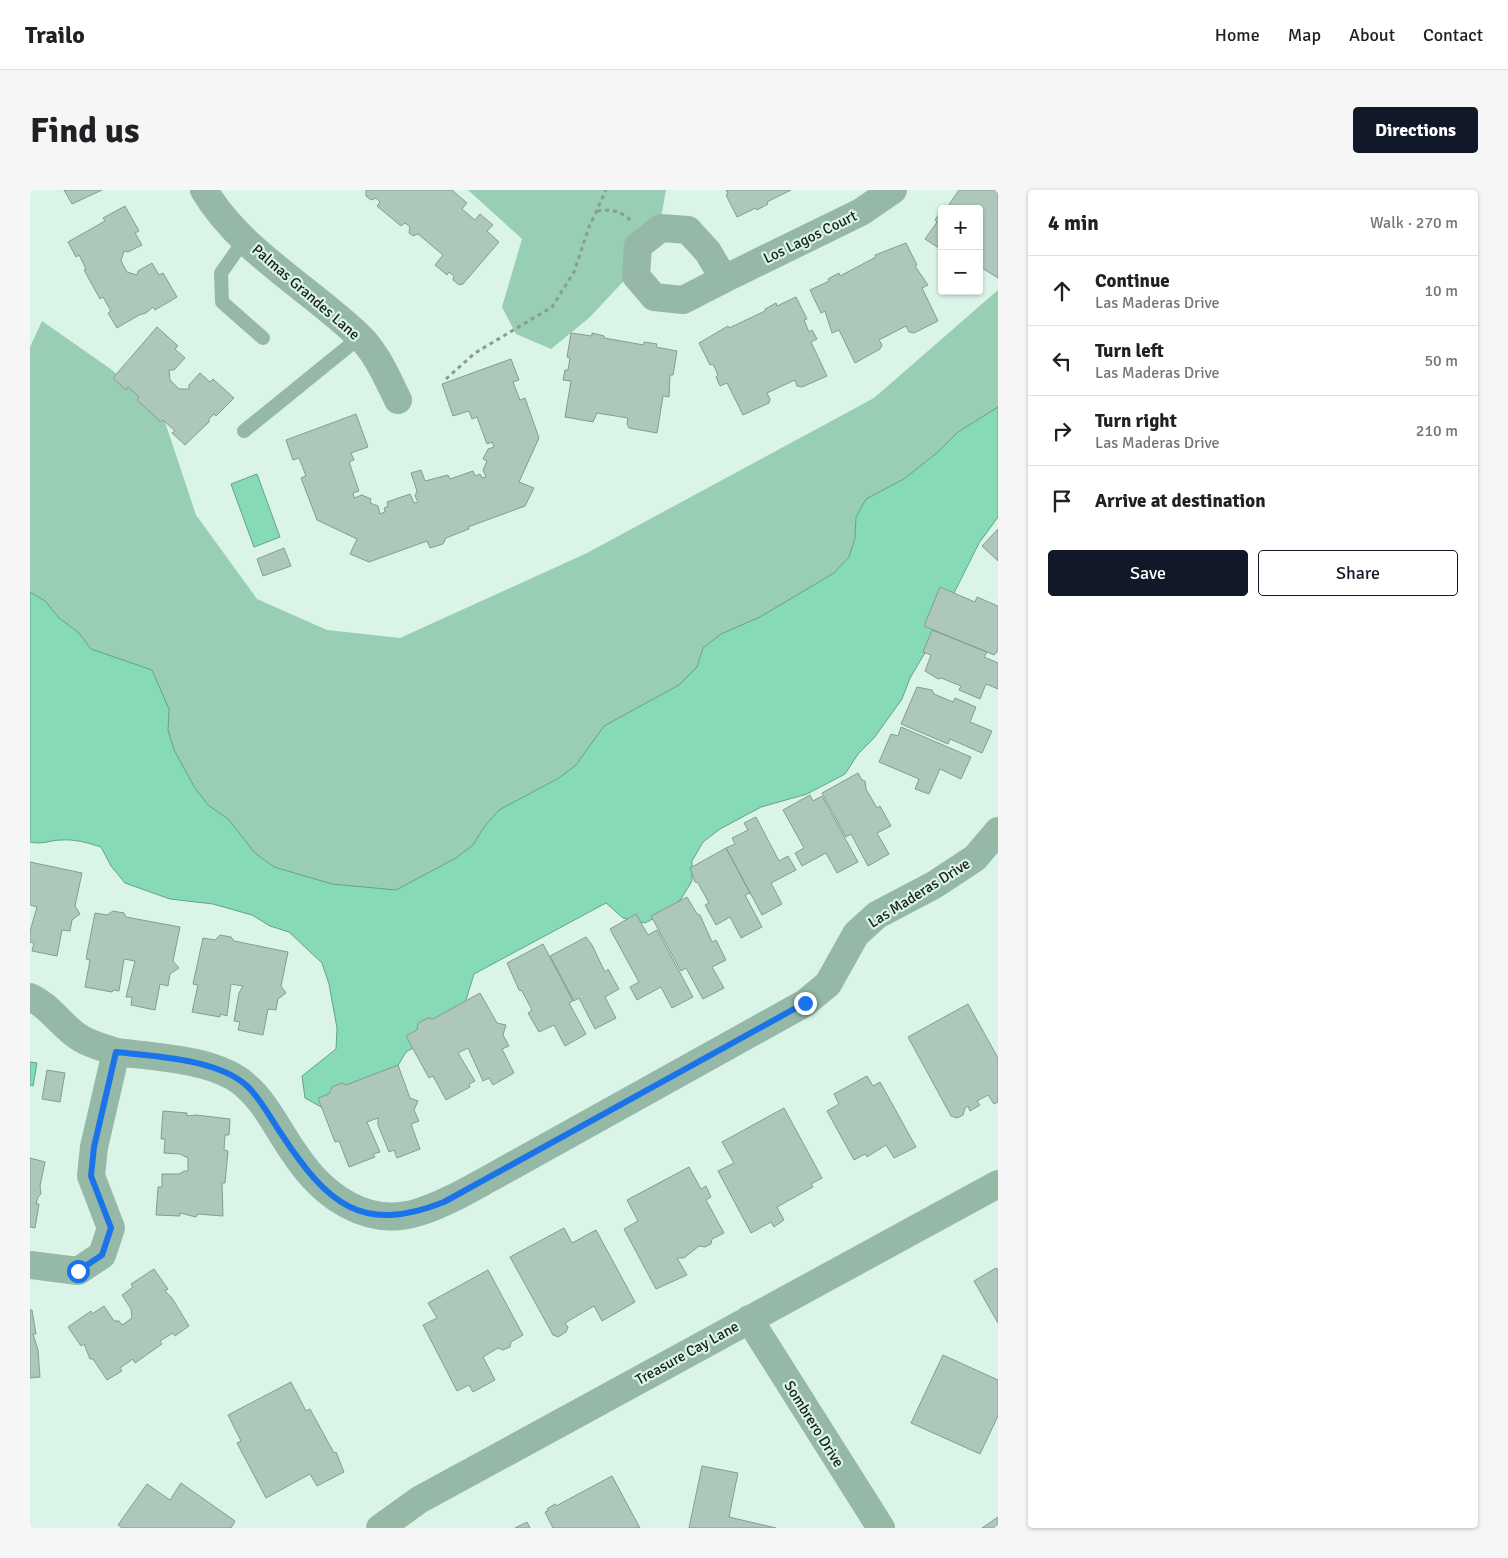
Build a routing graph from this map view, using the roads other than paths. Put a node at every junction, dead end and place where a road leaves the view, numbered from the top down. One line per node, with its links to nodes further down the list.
1 (204, 190): 3 (street, Palmas Grandes Lane)
2 (893, 190): 4 (street, Los Lagos Court)
3 (245, 239): 5 (street, Palmas Grandes Lane); 6 (lane)
4 (724, 279): 4 (street, Los Lagos Court)
5 (360, 336): 7 (street, Palmas Grandes Lane); 8 (lane)
6 (263, 338)
7 (398, 400)
8 (244, 431)
9 (998, 831): 11 (street, Las Maderas Drive)
10 (30, 997): 11 (street, Las Maderas Drive)
11 (116, 1052): 13 (street)
12 (998, 1184): 14 (street, Treasure Cay Lane)
13 (30, 1265)
14 (749, 1319): 15 (street, Treasure Cay Lane); 16 (street, Sombrero Drive)
15 (380, 1528)
16 (881, 1528)

